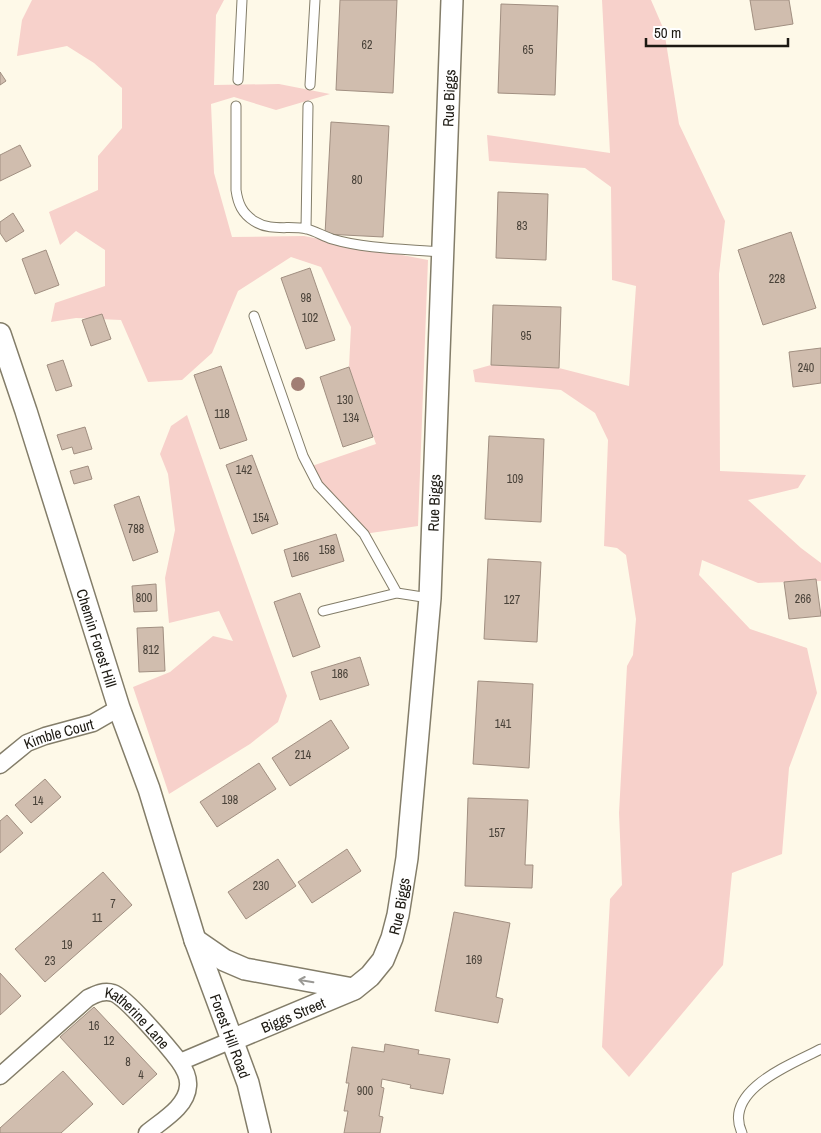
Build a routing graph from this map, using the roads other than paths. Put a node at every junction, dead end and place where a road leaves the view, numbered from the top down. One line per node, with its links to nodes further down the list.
1 (242, 0): 4 (lane)
2 (315, 0): 5 (lane)
3 (452, 0): 9 (street, Rue Biggs)
4 (238, 80)
5 (310, 85)
6 (236, 106): 8 (lane)
7 (308, 106): 8 (lane)
8 (306, 229): 9 (lane)
9 (442, 252): 13 (street, Rue Biggs)
10 (254, 316): 12 (lane)
11 (0, 334): 15 (street, Chemin Forest Hill)
12 (397, 594): 13 (lane); 14 (lane)
13 (430, 598): 18 (street, Rue Biggs)
14 (323, 611)
15 (119, 708): 16 (street, Kimble Court); 17 (street, Chemin Forest Hill)
16 (0, 765)
17 (195, 940): 18 (street, one-way to 17); 19 (street, Forest Hill Road)
18 (354, 989): 19 (street, Biggs Street)
19 (232, 1040): 21 (street, Katherine Lane); 24 (street, Forest Hill Road)
20 (821, 1049): 25 (lane)
21 (180, 1062): 22 (street, Katherine Lane); 23 (street)
22 (0, 1076)
23 (146, 1133)
24 (260, 1133)
25 (742, 1133)

